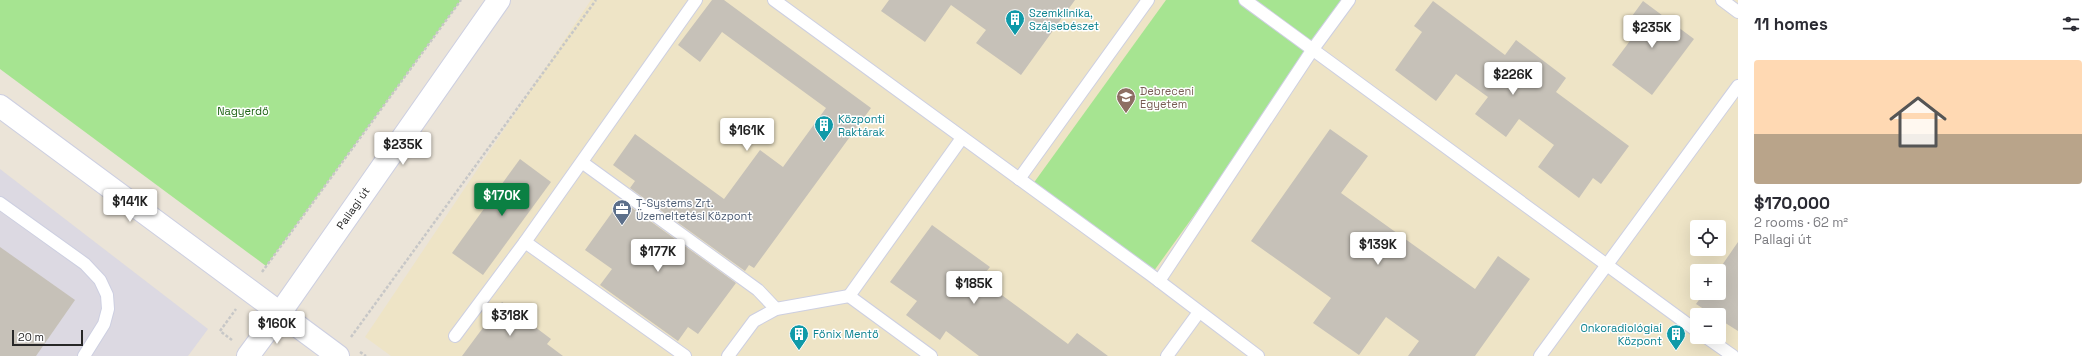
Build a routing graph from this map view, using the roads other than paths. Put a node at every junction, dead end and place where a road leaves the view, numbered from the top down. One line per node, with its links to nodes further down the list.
1 (499, 0): 22 (street, Pallagi út)
2 (696, 0): 13 (lane)
3 (774, 0): 12 (lane)
4 (1148, 0): 14 (lane)
5 (1245, 0): 9 (lane)
6 (1349, 0): 9 (lane)
7 (1722, 0): 8 (lane)
8 (1738, 12)
9 (1313, 49): 17 (lane); 18 (lane)
10 (1738, 86): 17 (lane)
11 (0, 106): 22 (street)
12 (962, 138): 14 (lane); 19 (lane)
13 (583, 163): 16 (lane); 20 (lane)
14 (1019, 179): 18 (lane)
15 (0, 203): 27 (lane)
16 (526, 242): 24 (lane); 29 (lane)
17 (1607, 266): 23 (lane); 34 (lane)
18 (1159, 281): 21 (lane)
19 (849, 296): 20 (lane); 31 (lane)
20 (776, 309): 30 (lane)
21 (1199, 312): 32 (lane); 33 (lane)
22 (280, 313): 26 (street); 28 (street, Pallagi út)
23 (1690, 325)
24 (455, 336)
25 (1716, 344): 35 (lane)
26 (343, 349)
27 (84, 356)
28 (248, 356)
29 (685, 356)
30 (728, 356)
31 (931, 356)
32 (1166, 356)
33 (1258, 356)
34 (1540, 356)
35 (1733, 356)

